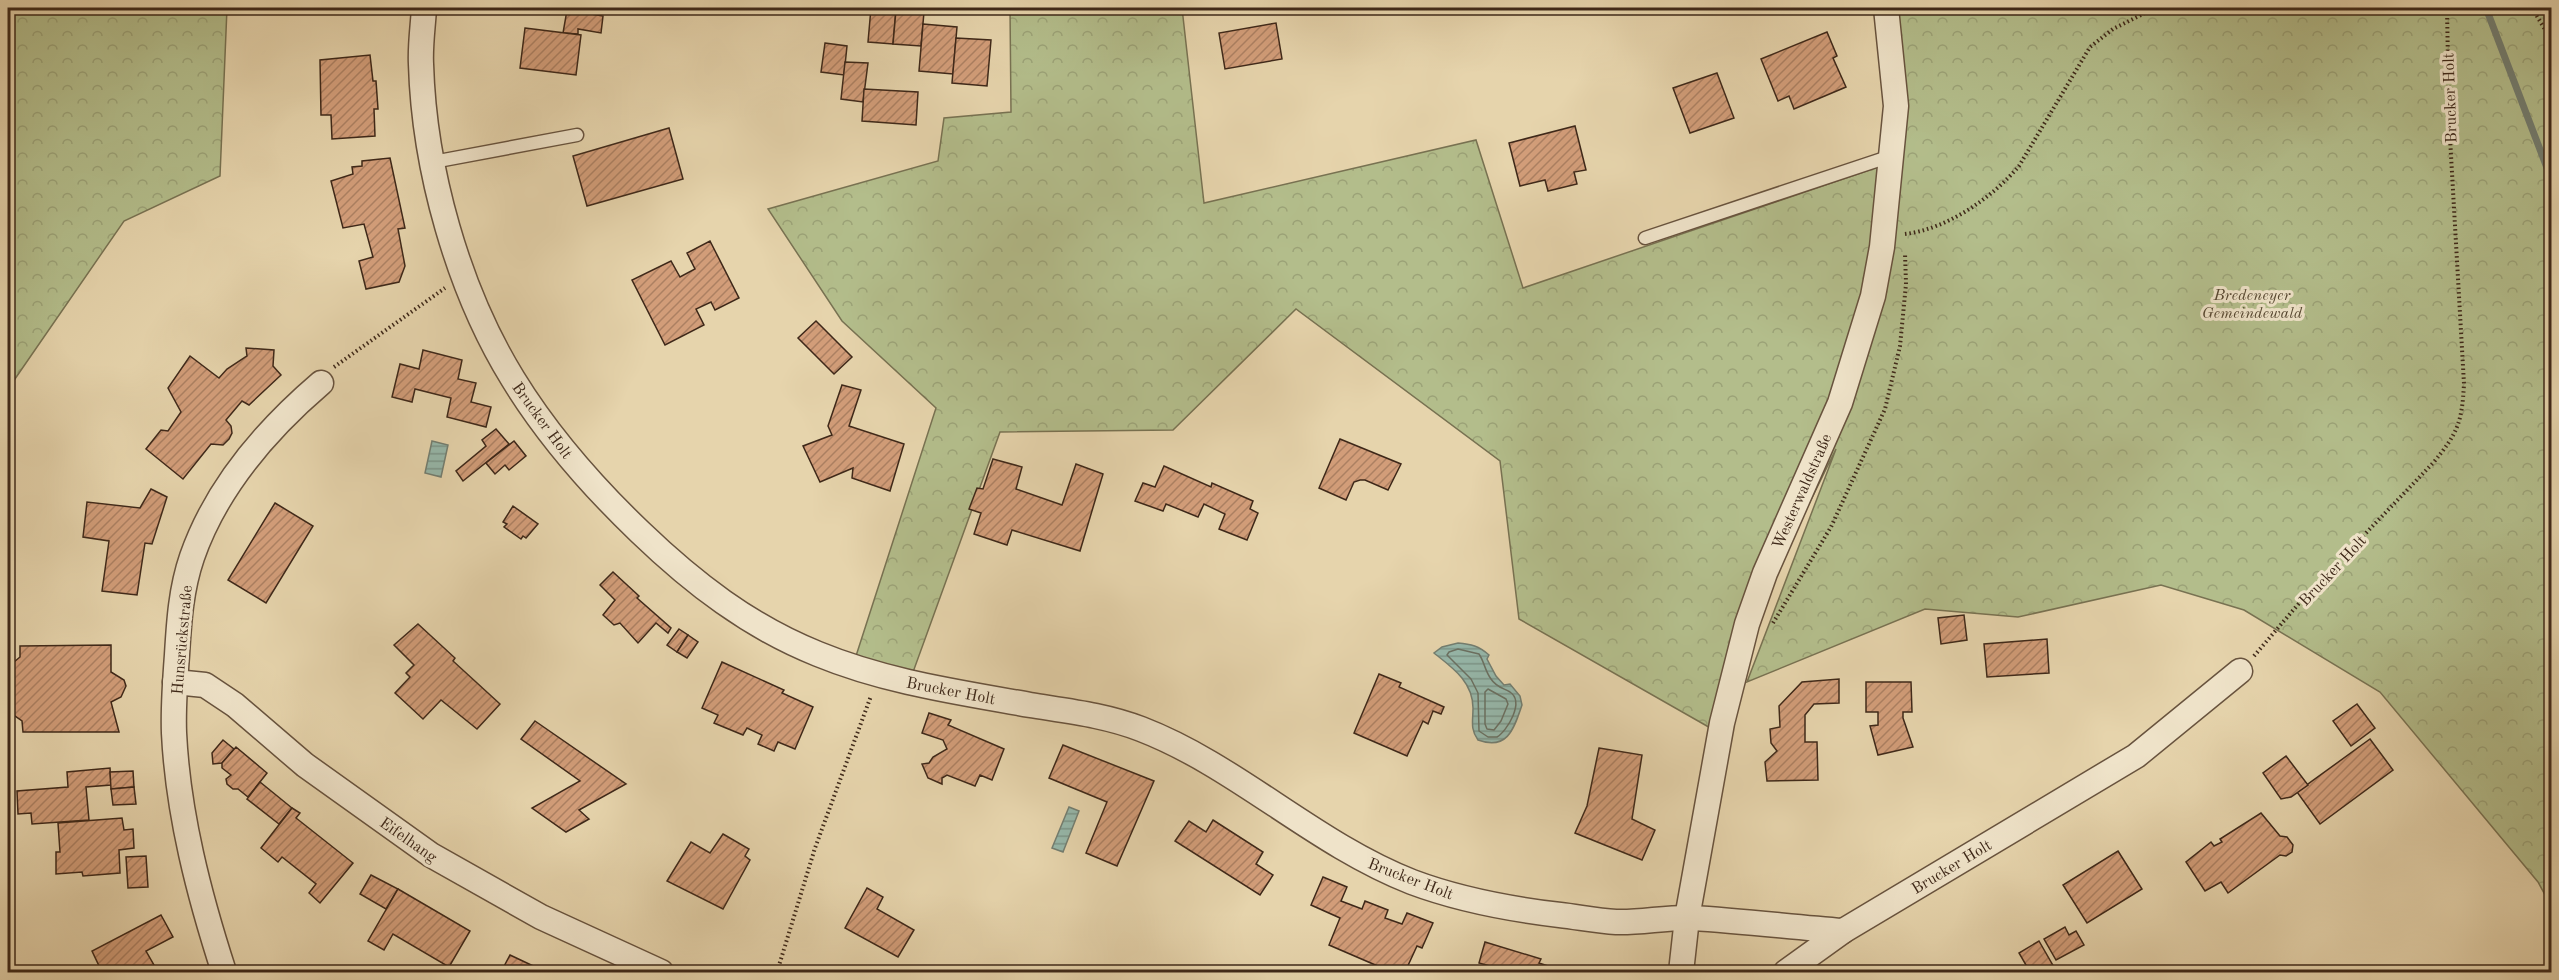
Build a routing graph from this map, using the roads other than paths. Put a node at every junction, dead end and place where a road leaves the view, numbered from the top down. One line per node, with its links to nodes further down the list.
1 (424, 8): 5 (street, Brucker Holt)
2 (1886, 8): 4 (street, Westerwaldstraße)
3 (577, 135): 5 (lane)
4 (1891, 156): 6 (lane); 10 (street, Westerwaldstraße)
5 (433, 162): 10 (street, Brucker Holt)
6 (1644, 238)
7 (321, 383): 9 (street, Hunsrückstraße)
8 (2240, 671): 11 (street, Brucker Holt)
9 (175, 682): 12 (street, Hunsrückstraße); 13 (street, Eifelhang)
10 (1687, 918): 11 (street, Brucker Holt); 14 (street, Westerwaldstraße)
11 (1843, 931): 15 (street, Brucker Holt)
12 (224, 972)
13 (661, 972)
14 (1681, 972)
15 (1786, 972)

